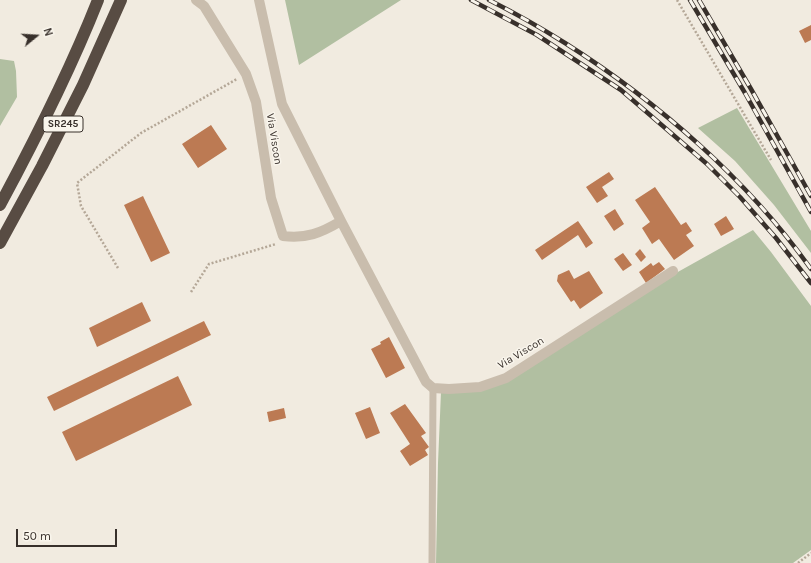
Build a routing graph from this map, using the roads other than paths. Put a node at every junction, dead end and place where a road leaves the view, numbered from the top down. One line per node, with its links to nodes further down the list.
1 (98, 0): 5 (highway, SR245)
2 (196, 0): 6 (street, Via Viscon)
3 (259, 0): 6 (street, Via Viscon)
4 (121, 1): 7 (highway, SR245)
5 (0, 205)
6 (341, 221): 9 (street, Via Viscon)
7 (0, 243)
8 (673, 271): 9 (street, Via Viscon)
9 (433, 388): 10 (lane)
10 (432, 563)

